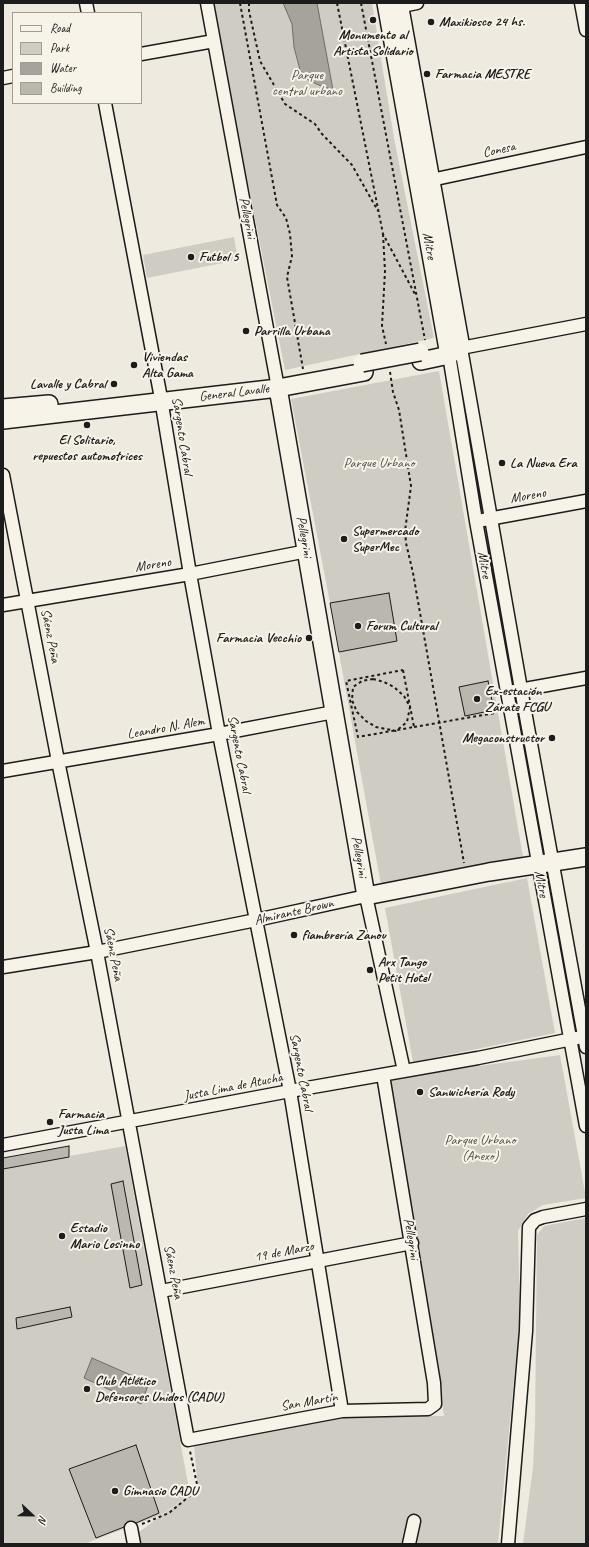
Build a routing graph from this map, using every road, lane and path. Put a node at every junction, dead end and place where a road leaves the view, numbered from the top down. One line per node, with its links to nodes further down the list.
1 (207, 3): 10 (street, Pellegrini)
2 (240, 3): 24 (path)
3 (249, 3): 15 (path)
4 (337, 3): 15 (path)
5 (361, 3): 17 (path)
6 (417, 3): 8 (street)
7 (581, 3): 9 (street)
8 (393, 5): 14 (main road, Mitre)
9 (586, 30)
10 (214, 41): 11 (street); 25 (street, Pellegrini)
11 (142, 54)
12 (105, 104): 26 (street, Sargento Cabral)
13 (586, 147): 14 (street, Conesa)
14 (424, 180): 20 (main road, Mitre)
15 (379, 212): 16 (path)
16 (383, 234): 17 (path); 19 (path)
17 (418, 298): 21 (path)
18 (586, 324): 20 (street, General Lavalle)
19 (386, 347)
20 (453, 350): 21 (main road, General Lavalle); 31 (street, Mitre); 32 (street, Mitre)
21 (422, 355): 23 (main road, General Lavalle)
22 (390, 367): 43 (path)
23 (363, 368): 24 (main road, General Lavalle); 25 (main road, General Lavalle)
24 (304, 372): 25 (main road, General Lavalle)
25 (277, 382): 26 (main road, General Lavalle); 33 (main road, Pellegrini)
26 (161, 398): 27 (main road, General Lavalle); 28 (main road, General Lavalle); 34 (street, Sargento Cabral)
27 (3, 408)
28 (3, 420)
29 (3, 474): 35 (street, Sáenz Peña)
30 (586, 501): 31 (street, Moreno)
31 (491, 518): 32 (street, Moreno); 38 (street, Mitre)
32 (476, 521): 39 (street, Mitre)
33 (307, 551): 34 (street, Moreno); 41 (main road, Pellegrini)
34 (190, 574): 35 (street, Moreno); 46 (street, Sargento Cabral)
35 (28, 600): 36 (street, Moreno); 47 (street, Sáenz Peña)
36 (3, 605)
37 (586, 678): 38 (street)
38 (521, 689): 39 (street); 51 (street, Mitre)
39 (507, 692): 51 (street, Mitre)
40 (410, 708): 44 (path); 45 (path); 45 (path); 45 (path)
41 (334, 712): 46 (street, Leandro N. Alem); 52 (main road, Pellegrini)
42 (495, 713): 43 (path)
43 (439, 723): 44 (path); 50 (path)
44 (414, 727): 45 (path)
45 (396, 731)
46 (220, 734): 47 (street, Leandro N. Alem); 53 (street, Sargento Cabral)
47 (58, 761): 48 (street, Leandro N. Alem); 54 (street, Sáenz Peña)
48 (3, 771)
49 (586, 857): 51 (main road, Almirante Brown)
50 (464, 863)
51 (545, 863): 52 (main road, Almirante Brown); 56 (street, Mitre); 57 (street, Mitre)
52 (366, 896): 53 (street, Almirante Brown); 58 (street, Pellegrini)
53 (256, 920): 54 (street, Almirante Brown); 60 (street, Sargento Cabral)
54 (97, 952): 55 (street, Almirante Brown); 61 (street, Sáenz Peña)
55 (3, 967)
56 (570, 1039): 57 (street, Justa Lima de Atucha); 58 (street, Justa Lima de Atucha); 62 (street, Mitre)
57 (585, 1040)
58 (404, 1071): 59 (street, Justa Lima de Atucha)
59 (384, 1075): 60 (street, Justa Lima de Atucha); 65 (street, Pellegrini)
60 (290, 1091): 61 (street, Justa Lima de Atucha); 66 (street, Sargento Cabral)
61 (129, 1122): 63 (street, Justa Lima de Atucha); 67 (street, Sáenz Peña)
62 (586, 1126)
63 (3, 1145)
64 (586, 1209): 75 (street)
65 (412, 1243): 66 (street, 19 de Marzo); 68 (street, Pellegrini)
66 (318, 1261): 67 (street, 19 de Marzo); 69 (street, Sargento Cabral)
67 (161, 1291): 70 (street, Sáenz Peña)
68 (435, 1404): 69 (street, San Martín)
69 (342, 1411): 70 (street, San Martín)
70 (188, 1440): 72 (path)
71 (414, 1521): 74 (street)
72 (131, 1528): 73 (street)
73 (134, 1544)
74 (409, 1544)
75 (508, 1544)

